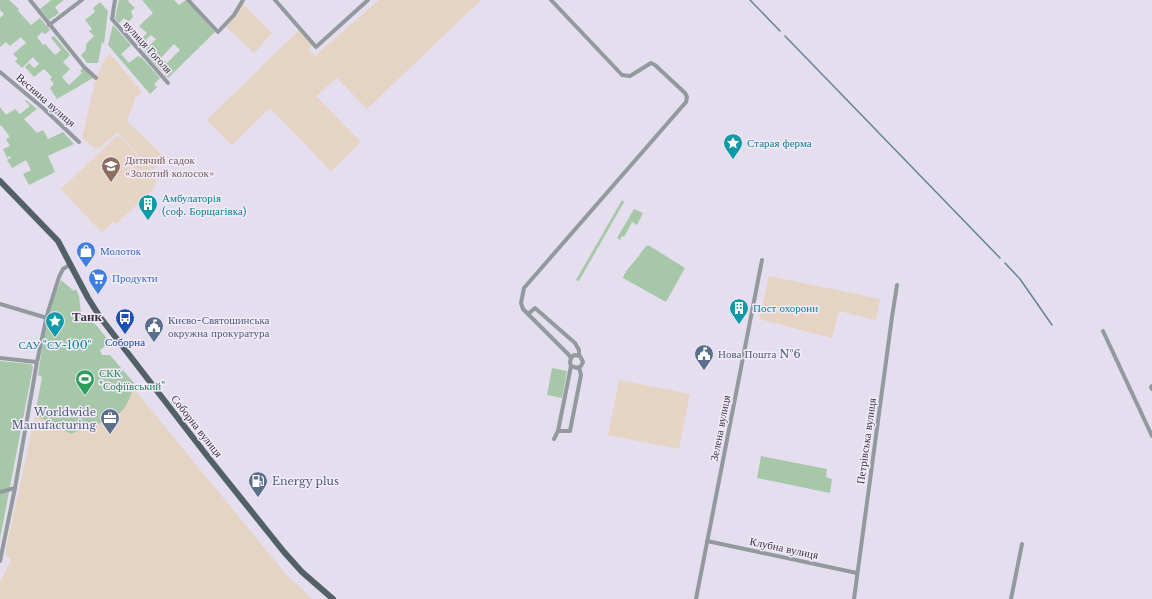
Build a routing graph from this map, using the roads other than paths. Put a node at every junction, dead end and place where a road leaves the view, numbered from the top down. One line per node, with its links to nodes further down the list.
1 (30, 0): 9 (street)
2 (82, 0): 9 (street)
3 (115, 0): 12 (street, вулиця Гоголя)
4 (188, 0): 5 (street)
5 (243, 0)
6 (275, 0): 7 (street)
7 (368, 0)
8 (551, 0): 19 (street)
9 (49, 25): 11 (street)
10 (0, 72): 13 (street, Весняна вулиця)
11 (96, 78)
12 (168, 83)
13 (79, 142)
14 (0, 181): 16 (main road, Соборна вулиця)
15 (762, 260): 35 (street, Зелена вулиця)
16 (71, 264): 20 (street); 39 (main road, Соборна вулиця)
17 (897, 285): 38 (street, Петрівська вулиця)
18 (0, 304): 20 (street)
19 (528, 314): 22 (street); 24 (street)
20 (47, 318): 25 (street)
21 (1103, 331): 31 (street)
22 (579, 355): 24 (street); 27 (street)
23 (0, 358): 25 (street)
24 (571, 358): 26 (street)
25 (37, 362): 33 (street)
26 (571, 366): 27 (street); 30 (street)
27 (579, 368): 30 (street)
28 (1152, 386): 29 (street)
29 (1152, 389)
30 (558, 431): 32 (street)
31 (1152, 436)
32 (554, 439)
33 (15, 488): 34 (street); 37 (street)
34 (0, 492)
35 (707, 541): 38 (street, Клубна вулиця); 40 (street, Зелена вулиця)
36 (1022, 544): 42 (street)
37 (0, 561)
38 (857, 573): 41 (street, Петрівська вулиця)
39 (333, 599)
40 (696, 599)
41 (854, 599)
42 (1011, 599)

